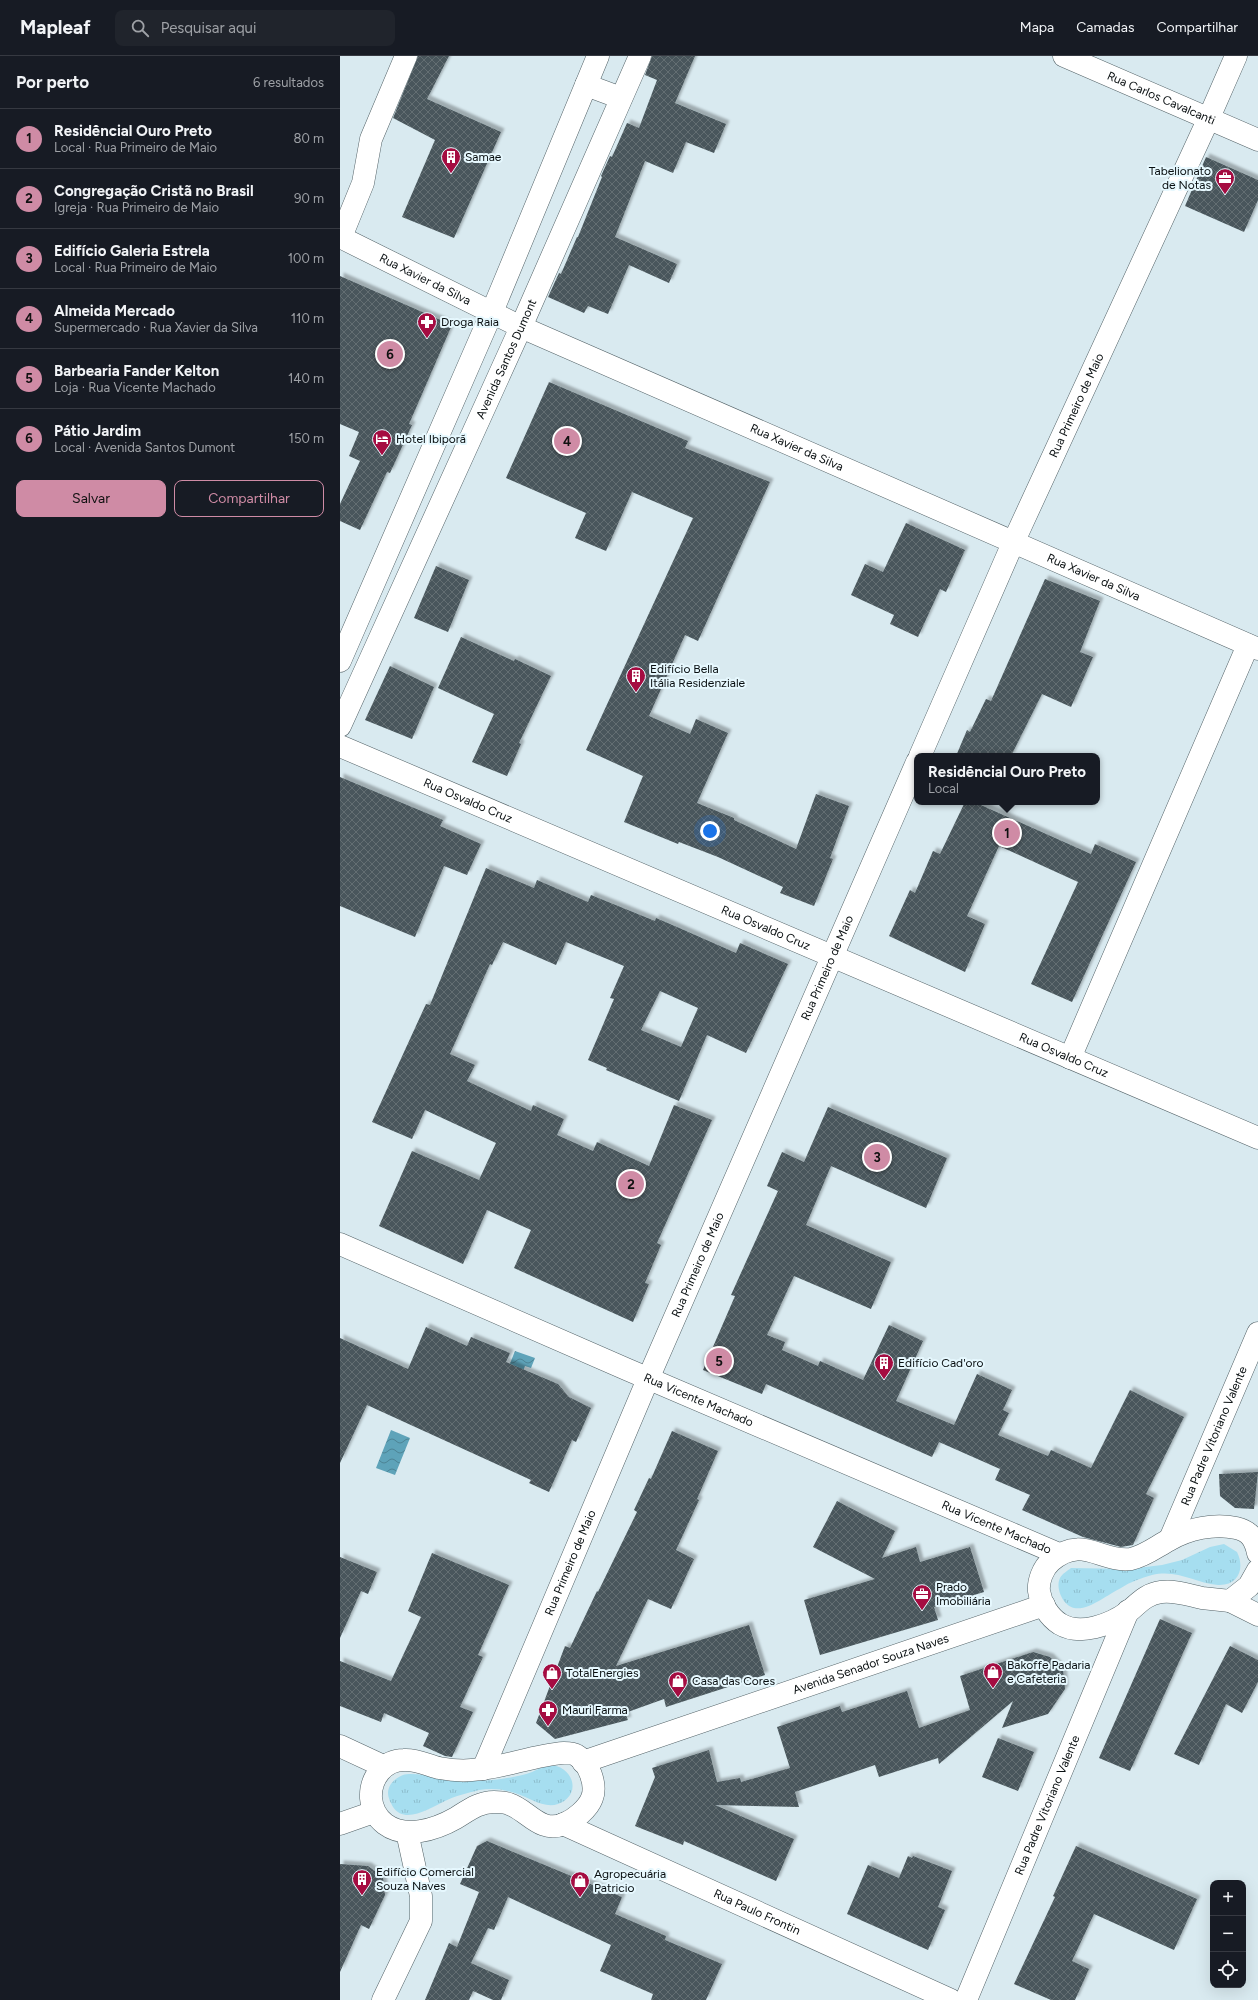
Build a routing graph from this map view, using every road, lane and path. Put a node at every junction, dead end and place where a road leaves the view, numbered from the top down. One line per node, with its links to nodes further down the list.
1 (406, 56): 10 (street)
2 (598, 56): 6 (street)
3 (640, 56): 7 (street, Avenida Santos Dumont)
4 (1064, 56): 8 (street, Rua Carlos Cavalcanti)
5 (1236, 56): 8 (street, Rua Primeiro de Maio)
6 (586, 85): 7 (street); 11 (street)
7 (621, 98): 12 (street, Avenida Santos Dumont)
8 (1208, 120): 9 (street, Rua Carlos Cavalcanti); 15 (street, Rua Primeiro de Maio)
9 (1258, 140)
10 (341, 237): 11 (street, Rua Xavier da Silva)
11 (492, 312): 12 (street, Rua Xavier da Silva); 13 (street)
12 (521, 327): 14 (street, Avenida Santos Dumont); 15 (street, Rua Xavier da Silva)
13 (414, 490): 14 (street); 17 (street)
14 (442, 503): 18 (street, Avenida Santos Dumont)
15 (1013, 543): 16 (street, Rua Xavier da Silva); 20 (street, Rua Primeiro de Maio)
16 (1253, 647): 23 (street)
17 (340, 661)
18 (340, 726)
19 (340, 746): 22 (street, Rua Osvaldo Cruz)
20 (921, 753)
21 (914, 769): 22 (street, Rua Primeiro de Maio)
22 (832, 956): 23 (street, Rua Osvaldo Cruz); 27 (street, Rua Primeiro de Maio)
23 (1070, 1058): 24 (street, Rua Osvaldo Cruz)
24 (1258, 1138)
25 (340, 1244): 27 (street, Rua Vicente Machado)
26 (1258, 1333): 28 (street, Rua Padre Vitoriano Valente)
27 (648, 1379): 30 (street, Rua Vicente Machado); 39 (street, Rua Primeiro de Maio)
28 (1170, 1539): 29 (street); 30 (street)
29 (1257, 1547)
30 (1059, 1554): 33 (street)
31 (1258, 1570): 32 (street)
32 (1230, 1601): 34 (street); 35 (street)
33 (1044, 1605): 34 (street); 37 (street, Avenida Senador Souza Naves)
34 (1128, 1611): 46 (street, Rua Padre Vitoriano Valente)
35 (1258, 1614)
36 (340, 1746): 38 (street)
37 (584, 1762): 39 (street); 42 (street)
38 (383, 1766): 39 (street); 40 (street)
39 (483, 1769)
40 (374, 1812): 41 (street); 43 (street)
41 (340, 1824)
42 (563, 1824): 43 (street); 45 (street, Rua Paulo Frontin)
43 (407, 1832): 44 (street)
44 (383, 2000)
45 (951, 2000)
46 (966, 2000)

